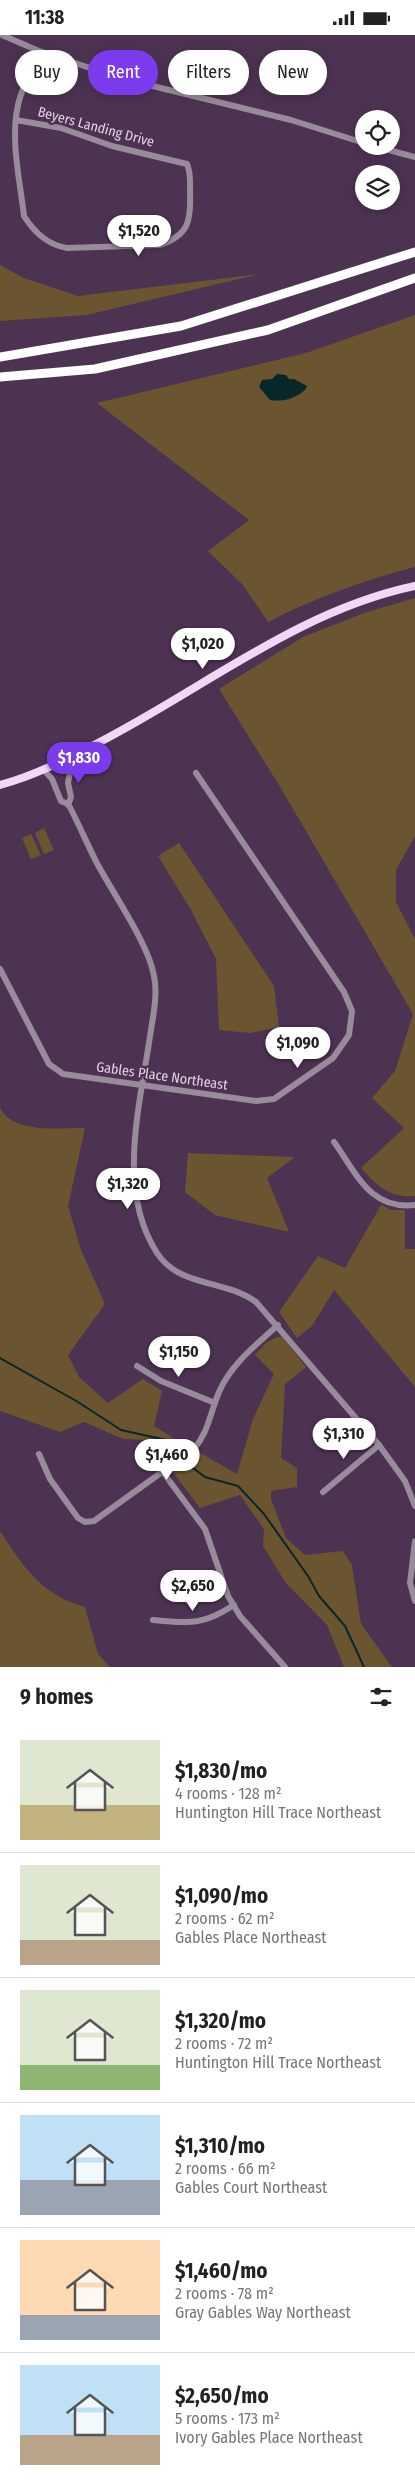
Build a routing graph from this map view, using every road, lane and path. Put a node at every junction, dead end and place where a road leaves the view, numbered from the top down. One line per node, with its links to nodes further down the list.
1 (2, 35): 2 (street)
2 (37, 50)
3 (78, 64): 6 (street)
4 (22, 95): 5 (street, Beyers Landing Drive)
5 (16, 120): 5 (street, Beyers Landing Drive)
6 (355, 140)
7 (400, 153): 8 (street)
8 (415, 157)
9 (415, 252): 11 (highway)
10 (415, 278): 12 (highway)
11 (0, 357)
12 (0, 377)
13 (415, 585): 14 (main road)
14 (73, 756): 15 (main road); 18 (street)
15 (44, 770): 17 (main road); 18 (street)
16 (196, 773): 20 (street, Gables Place Northeast)
17 (0, 785)
18 (68, 805): 20 (street)
19 (0, 969): 20 (street, Gables Place Northeast)
20 (143, 1086): 23 (street)
21 (334, 1142): 22 (street)
22 (415, 1205)
23 (278, 1325): 25 (street); 26 (street)
24 (137, 1366): 25 (street)
25 (215, 1403): 28 (street)
26 (379, 1445): 29 (street); 30 (street)
27 (39, 1454): 28 (street)
28 (162, 1471): 34 (street)
29 (323, 1492)
30 (415, 1505)
31 (415, 1541): 32 (street)
32 (413, 1561): 33 (street)
33 (415, 1601)
34 (234, 1605): 35 (street); 36 (street)
35 (153, 1620)
36 (285, 1667)

